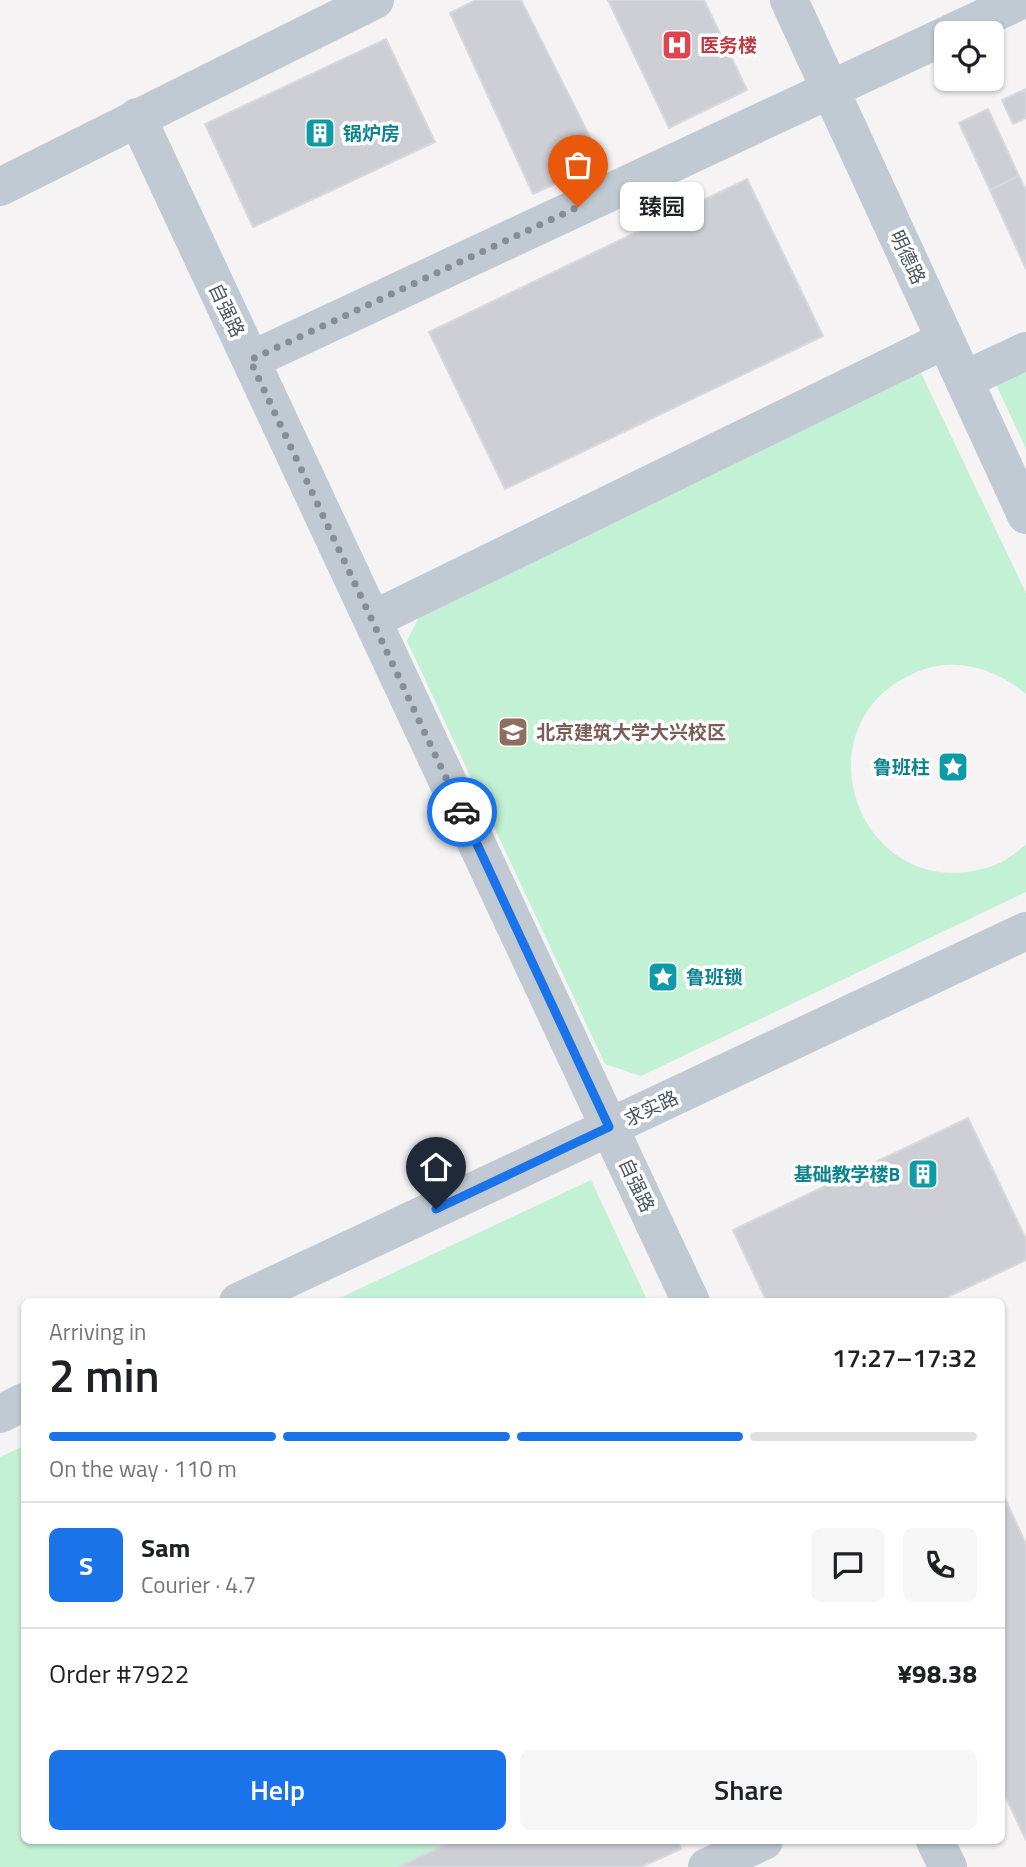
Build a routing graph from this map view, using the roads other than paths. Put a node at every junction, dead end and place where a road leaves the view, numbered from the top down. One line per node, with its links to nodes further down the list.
1 (375, 0): 7 (lane)
2 (789, 0): 6 (lane, 明德路)
3 (1022, 0): 4 (lane)
4 (977, 21)
5 (934, 41): 6 (lane)
6 (830, 89): 9 (lane, 明德路); 11 (lane)
7 (137, 117): 8 (lane); 11 (lane, 自强路)
8 (0, 187)
9 (946, 340): 12 (lane, 明德路); 14 (lane)
10 (1026, 351): 12 (lane)
11 (250, 360): 14 (lane, 自强路)
12 (964, 380): 13 (lane, 明德路)
13 (1026, 515)
14 (372, 620): 16 (lane, 自强路)
15 (1026, 931): 16 (lane, 求实路)
16 (609, 1127): 17 (lane, 求实路); 18 (lane, 自强路)
17 (246, 1298)
18 (689, 1298)
19 (21, 1404): 20 (lane)
20 (0, 1414)
21 (757, 1844): 23 (lane)
22 (936, 1844): 24 (lane)
23 (707, 1867)
24 (948, 1867)

